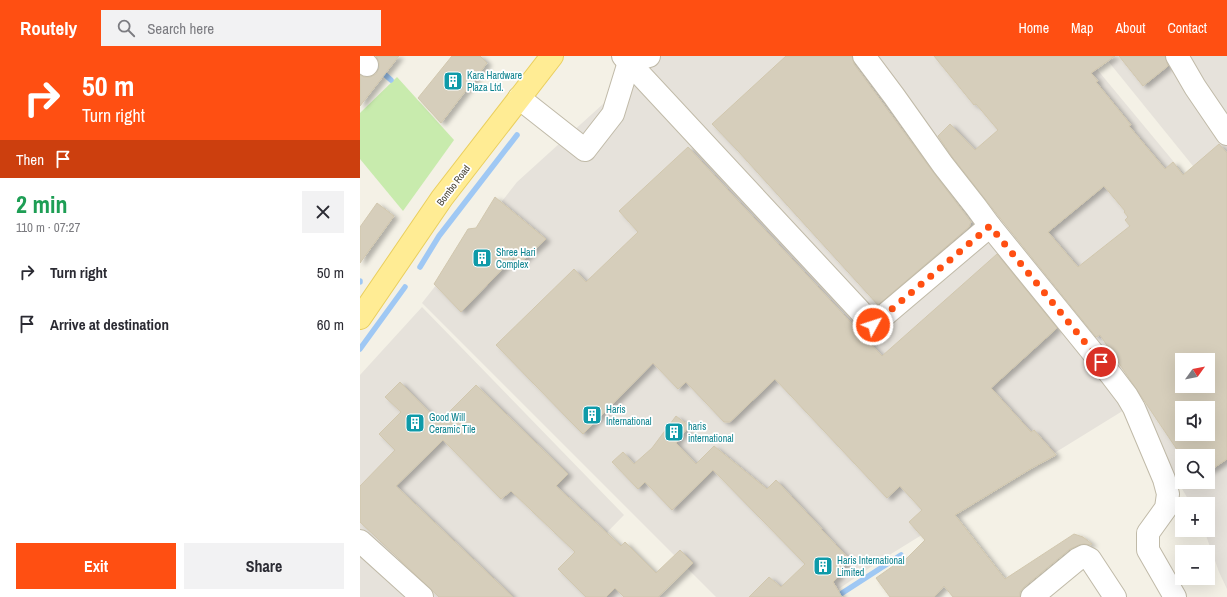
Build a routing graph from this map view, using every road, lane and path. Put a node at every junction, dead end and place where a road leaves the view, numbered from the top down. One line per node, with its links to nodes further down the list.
1 (864, 56): 7 (street)
2 (1177, 56): 6 (street)
3 (634, 58): 5 (street); 7 (street)
4 (545, 59): 5 (main road, Bombo Road)
5 (519, 98): 8 (main road, Bombo Road)
6 (1227, 134)
7 (990, 226): 13 (street)
8 (360, 318)
9 (360, 541): 10 (street)
10 (422, 597)
11 (1032, 597): 12 (street)
12 (1115, 597)
13 (1175, 597)

